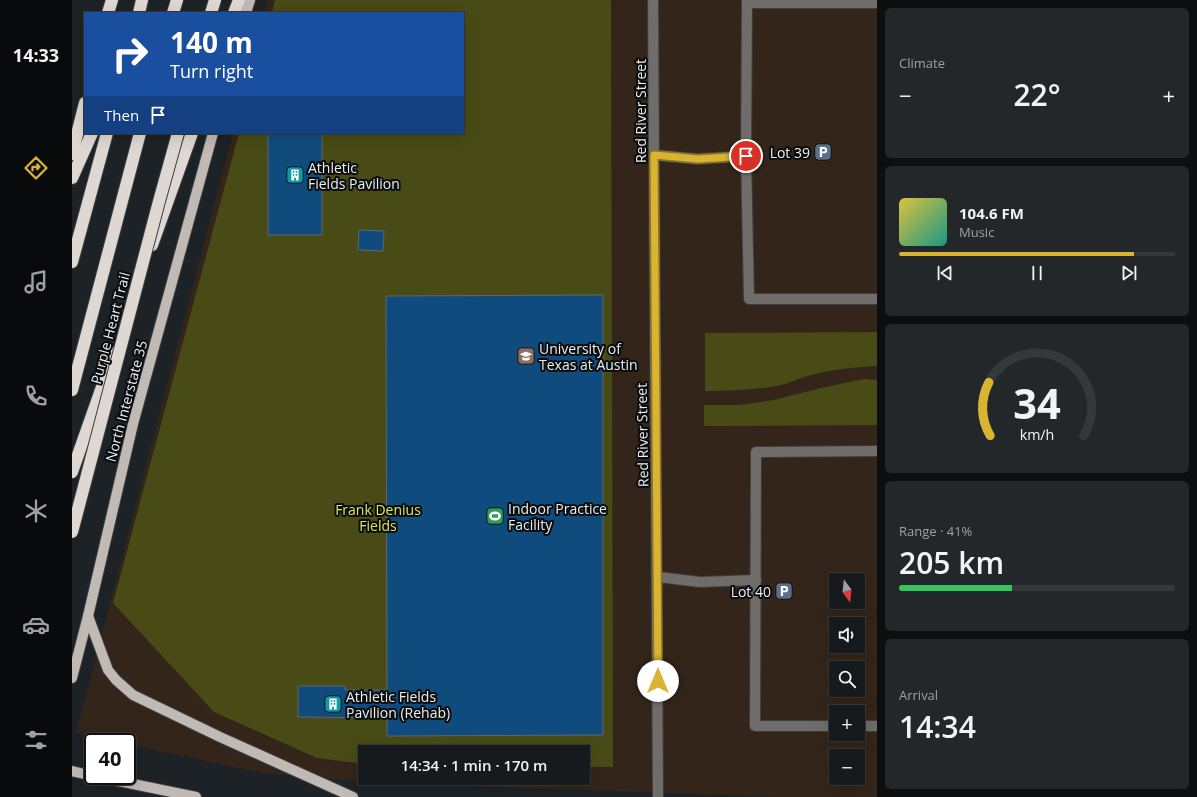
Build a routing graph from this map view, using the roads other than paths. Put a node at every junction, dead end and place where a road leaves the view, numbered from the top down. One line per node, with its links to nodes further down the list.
1 (112, 0): 10 (highway)
2 (142, 0): 11 (highway)
3 (177, 0): 12 (highway)
4 (214, 0): 13 (highway)
5 (239, 0): 14 (highway)
6 (250, 0): 15 (main road)
7 (653, 0): 24 (street, Red River Street)
8 (747, 2): 9 (street); 25 (street)
9 (877, 3)
10 (108, 12)
11 (139, 12)
12 (174, 12)
13 (211, 12)
14 (234, 12)
15 (246, 12)
16 (84, 107): 23 (highway)
17 (92, 134): 26 (highway)
18 (107, 134): 27 (highway)
19 (140, 134): 29 (highway, Purple Heart Trail)
20 (178, 134): 32 (highway, Purple Heart Trail, bridge)
21 (192, 134): 31 (highway)
22 (213, 134): 35 (main road, North Interstate 35)
23 (72, 154)
24 (654, 155): 25 (street); 33 (street, Red River Street)
25 (746, 156): 28 (street)
26 (72, 178)
27 (72, 262)
28 (877, 299)
29 (72, 390)
30 (877, 451): 34 (street)
31 (72, 472)
32 (72, 532)
33 (658, 577): 34 (street); 45 (street, Red River Street)
34 (756, 580): 37 (street)
35 (88, 616): 36 (main road, North Interstate 35); 44 (main road)
36 (72, 678)
37 (829, 726)
38 (865, 726): 39 (street)
39 (877, 726)
40 (72, 771): 41 (main road)
41 (84, 774)
42 (136, 785): 43 (main road)
43 (196, 797)
44 (353, 797)
45 (658, 797)

